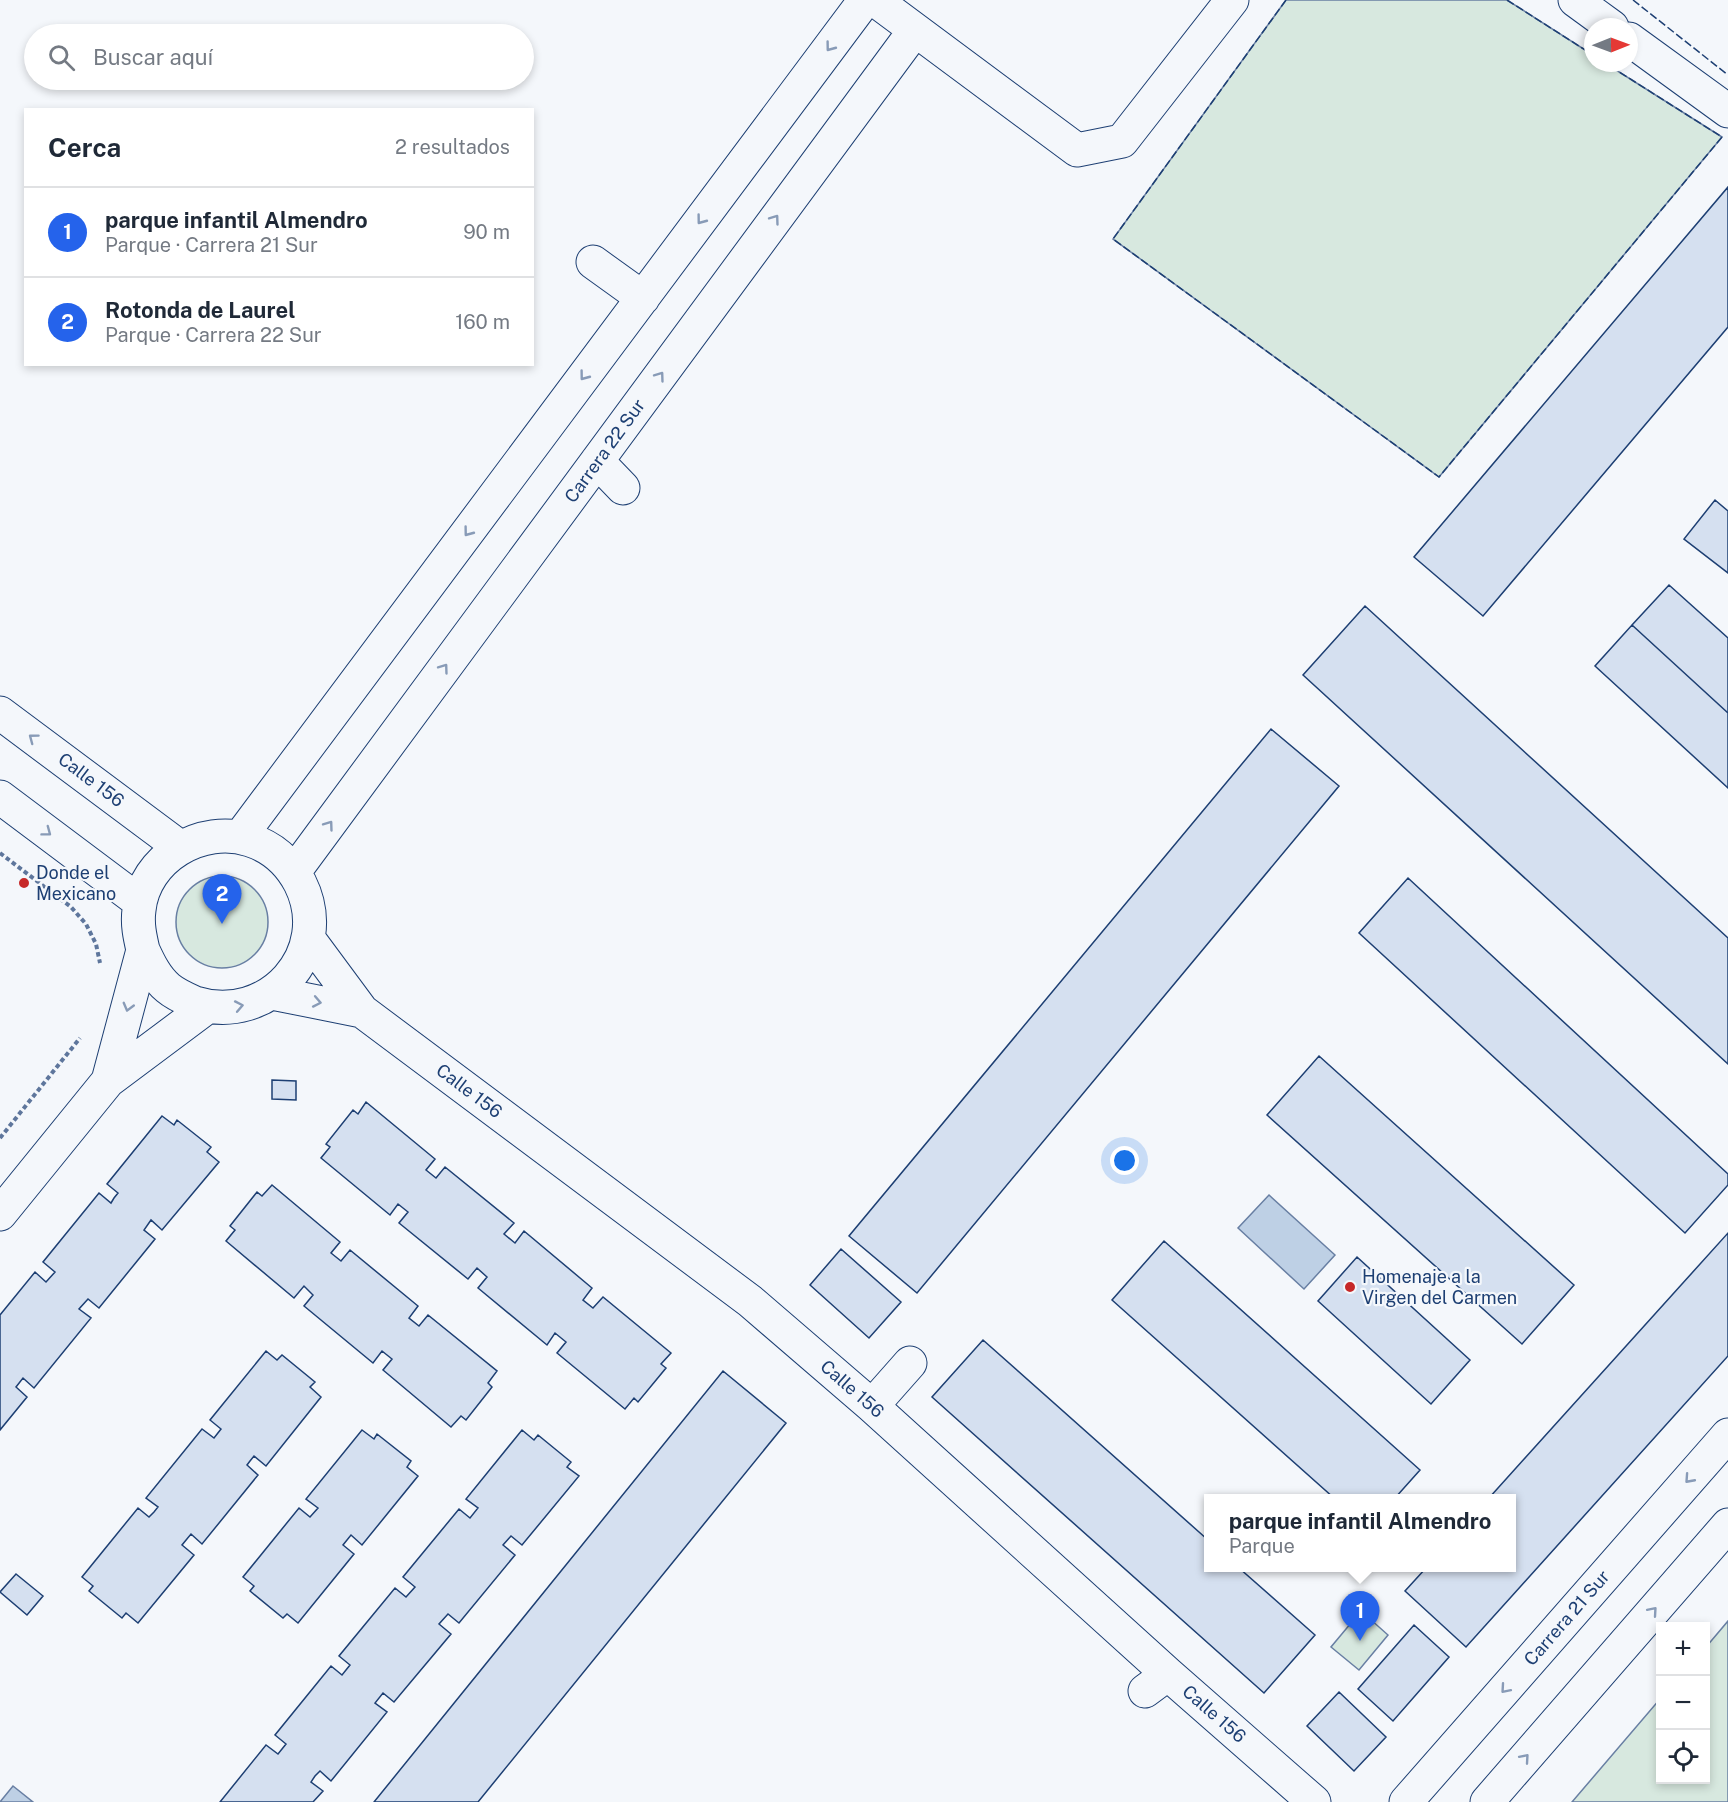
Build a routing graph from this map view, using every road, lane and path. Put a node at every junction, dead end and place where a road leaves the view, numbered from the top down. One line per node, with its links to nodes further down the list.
1 (865, 0): 10 (street, one-way to 10)
2 (875, 0): 6 (street)
3 (1232, 0): 6 (street)
4 (1575, 0): 5 (street)
5 (1600, 18)
6 (915, 30): 11 (street, Carrera 22 Sur, one-way to 6)
7 (1638, 46): 8 (street)
8 (1728, 111)
9 (593, 262): 10 (street)
10 (642, 298): 15 (street, one-way to 15)
11 (597, 461): 12 (street); 18 (street, Carrera 22 Sur, one-way to 11)
12 (623, 488)
13 (0, 713): 16 (street, Calle 156, one-way to 13)
14 (0, 797): 19 (street, one-way to 19)
15 (240, 837): 16 (street); 18 (street)
16 (181, 848): 19 (street)
17 (0, 853): 22 (path)
18 (294, 872): 20 (street)
19 (141, 902): 21 (street)
20 (308, 938): 23 (street); 25 (street, Calle 156)
21 (143, 950): 24 (street); 27 (street, one-way to 27)
22 (101, 965)
23 (272, 993): 24 (street, one-way to 23); 25 (street, Calle 156, one-way to 25)
24 (207, 1006): 27 (street)
25 (362, 1011): 31 (street, Calle 156)
26 (82, 1035): 28 (path)
27 (108, 1081): 29 (street)
28 (0, 1138)
29 (0, 1214)
30 (910, 1363): 31 (street)
31 (872, 1406): 34 (street, Calle 156)
32 (1728, 1435): 35 (street, Carrera 21 Sur, one-way to 35)
33 (1728, 1525): 36 (street, one-way to 33)
34 (1314, 1802)
35 (1406, 1802)
36 (1486, 1802)

